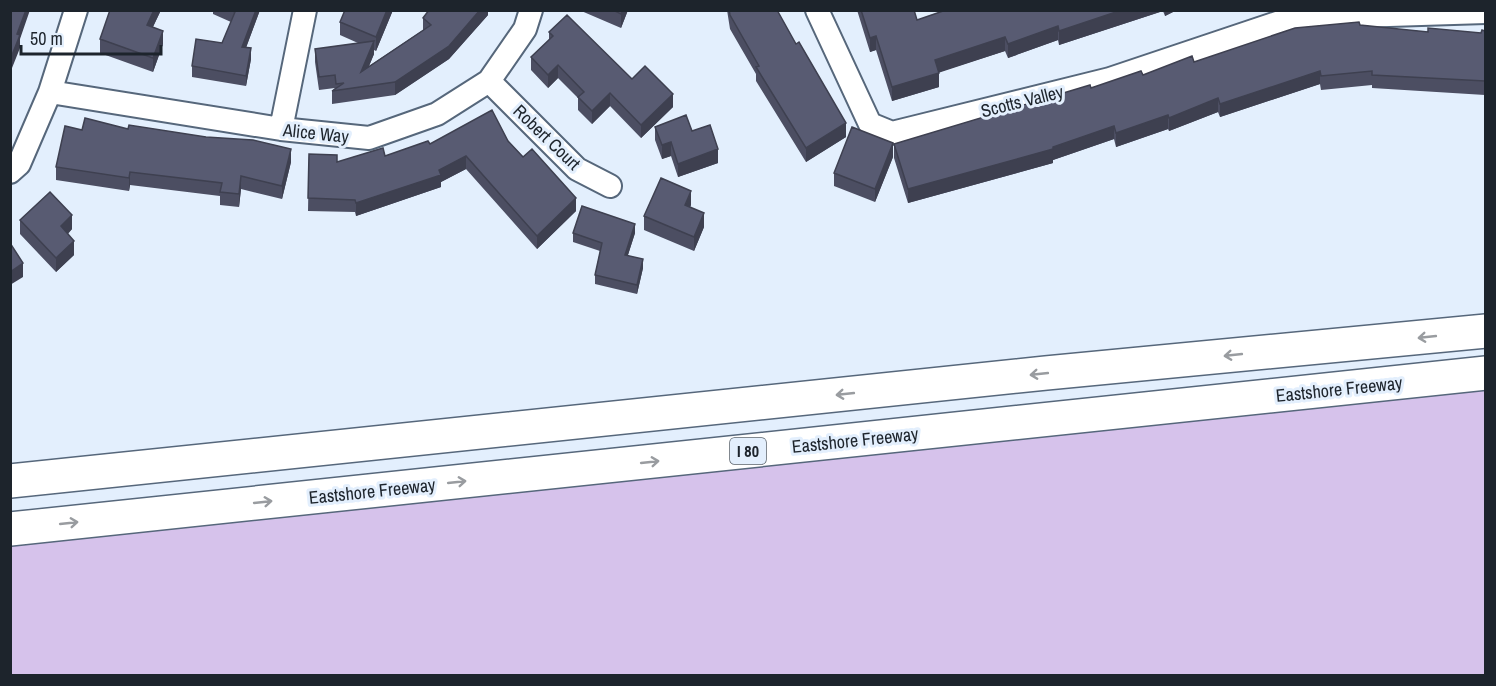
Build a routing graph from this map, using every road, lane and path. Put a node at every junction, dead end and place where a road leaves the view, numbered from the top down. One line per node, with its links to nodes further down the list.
1 (76, 10): 8 (street)
2 (305, 10): 9 (street)
3 (531, 10): 7 (street, Alice Way)
4 (817, 10): 6 (street, Scotts Valley)
5 (1485, 12): 6 (street, Scotts Valley)
6 (1291, 14)
7 (489, 81): 9 (street, Alice Way); 11 (street, Robert Court)
8 (50, 93): 9 (street, Alice Way); 10 (street)
9 (281, 129)
10 (10, 172)
11 (610, 186)
12 (1485, 331): 14 (highway, one-way to 14)
13 (1485, 374): 15 (highway, Eastshore Freeway / I 80, one-way to 13)
14 (10, 481)
15 (10, 529)

